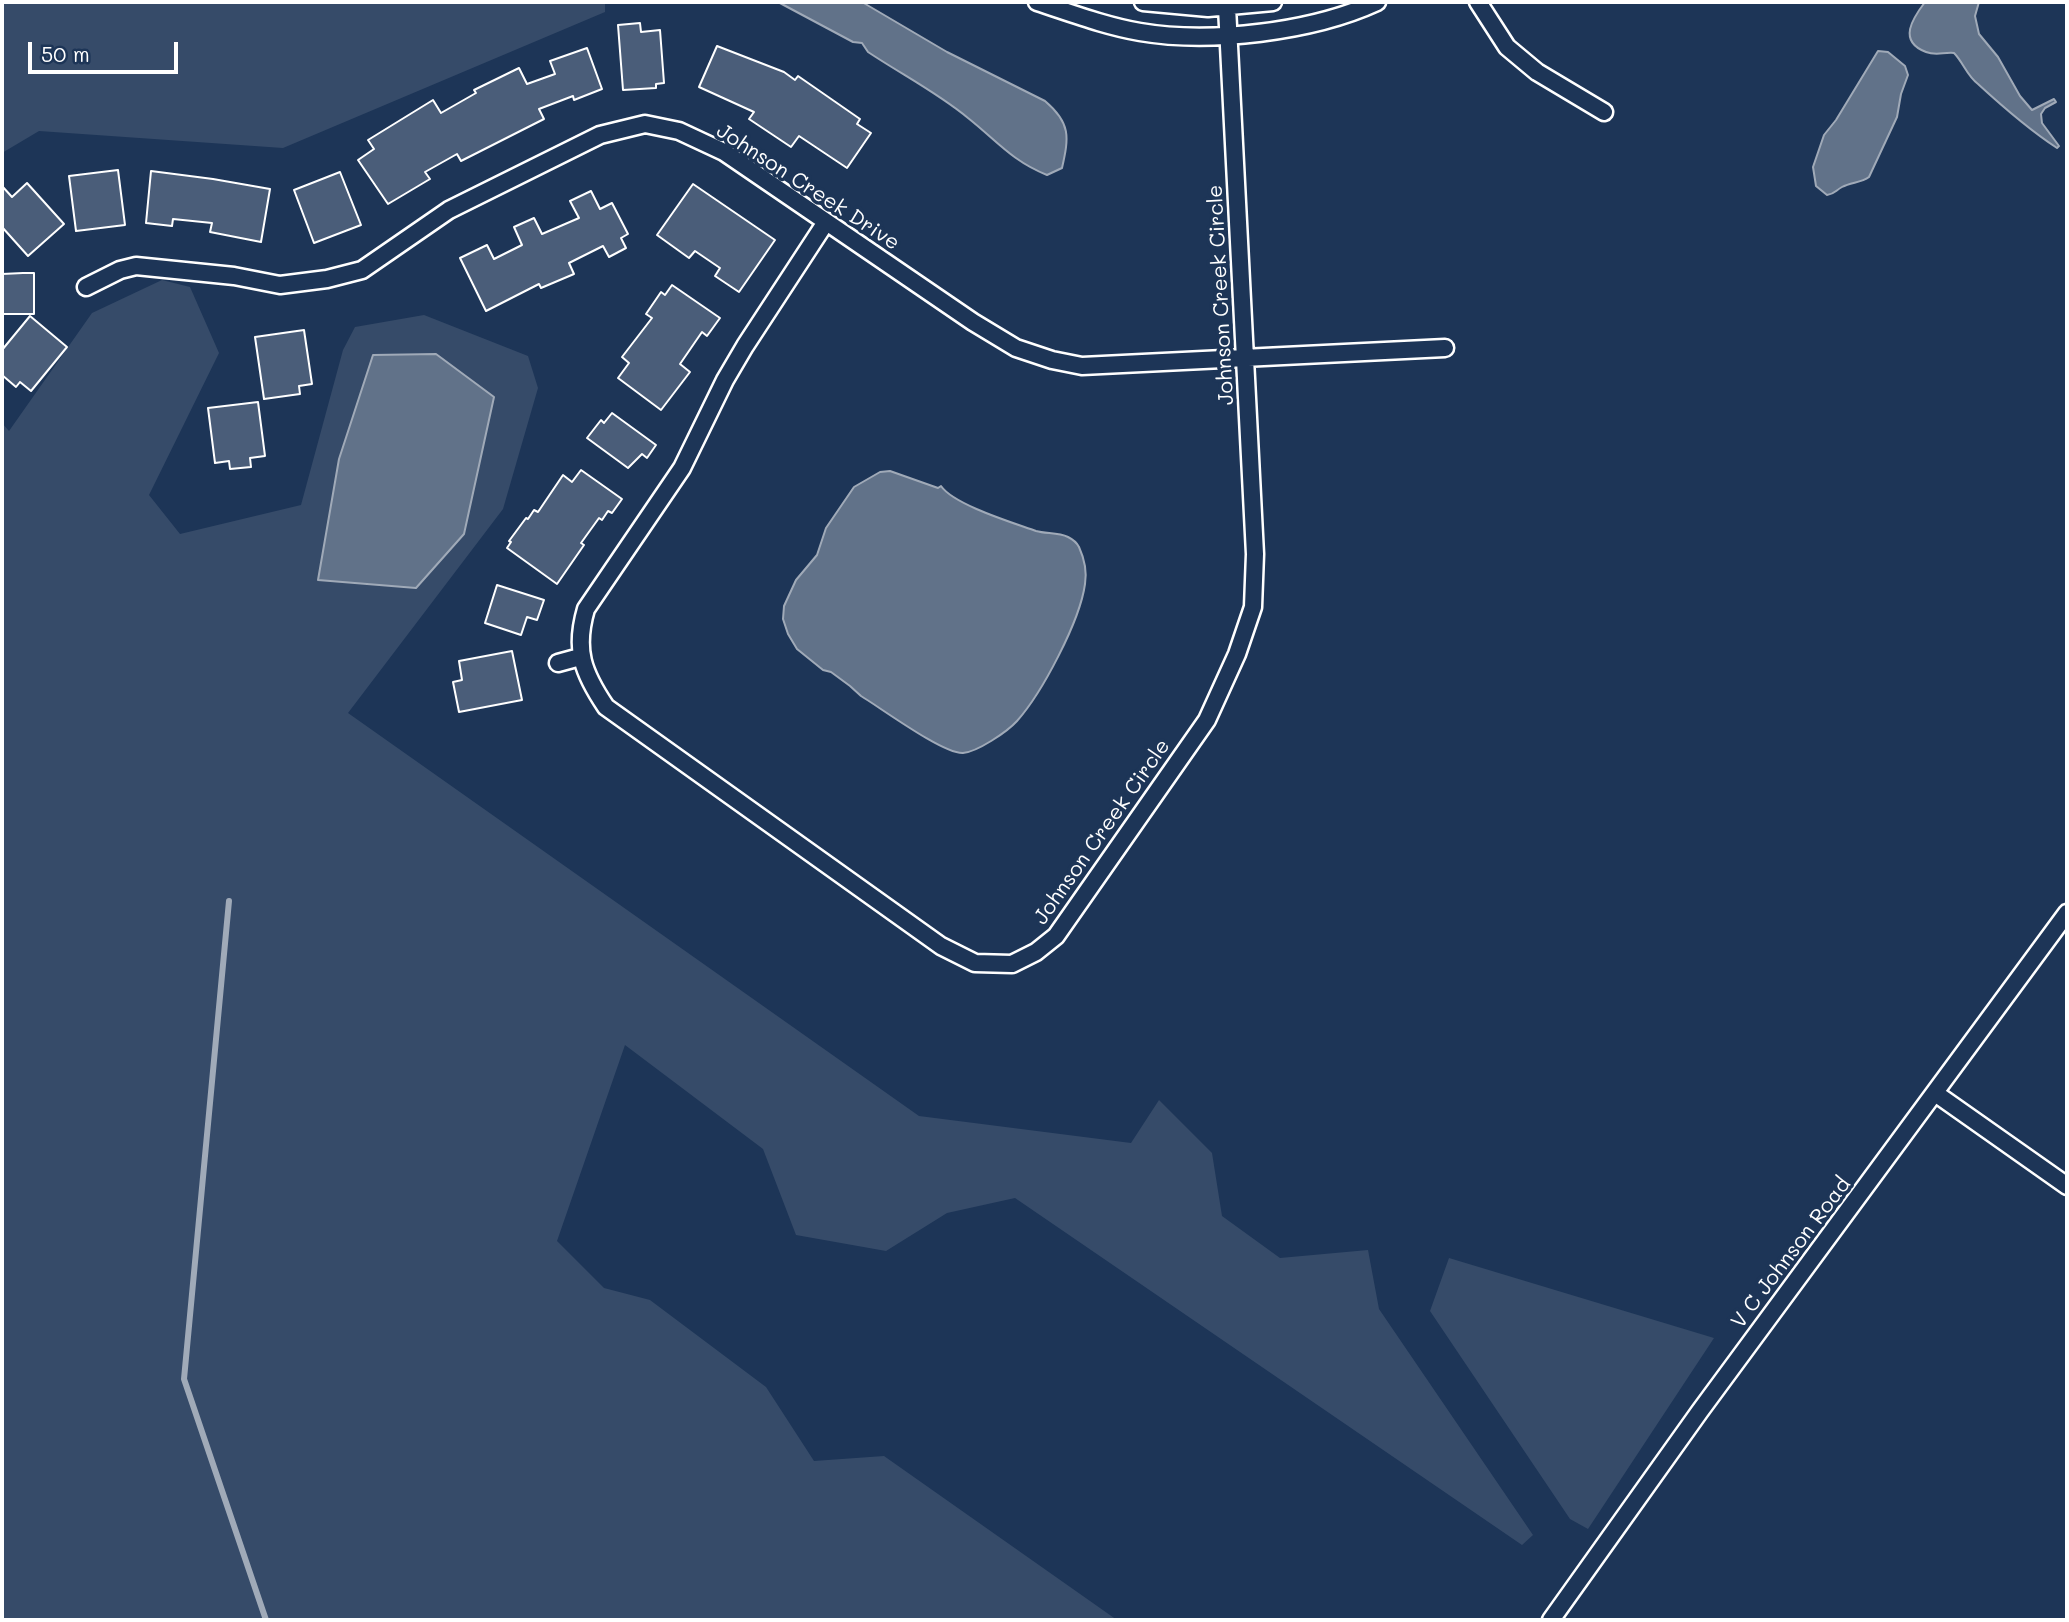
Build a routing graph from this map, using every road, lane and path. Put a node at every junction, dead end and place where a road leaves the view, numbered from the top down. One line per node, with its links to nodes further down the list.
1 (1037, 2): 7 (street)
2 (1143, 2): 6 (street)
3 (1273, 2): 6 (street)
4 (1377, 2): 7 (street)
5 (1478, 2): 8 (street)
6 (1227, 6): 7 (street, Johnson Creek Circle)
7 (1228, 34): 12 (street, Johnson Creek Circle)
8 (1604, 112)
9 (826, 222): 10 (street, Johnson Creek Drive); 12 (street, Johnson Creek Drive); 13 (street, Johnson Creek Circle)
10 (86, 287)
11 (1446, 348): 12 (street, Johnson Creek Drive)
12 (1245, 357): 13 (street, Johnson Creek Circle)
13 (580, 657): 14 (street)
14 (558, 663)
15 (2067, 913): 16 (street, V C Johnson Road)
16 (1936, 1093): 17 (street); 18 (street, V C Johnson Road)
17 (2067, 1186)
18 (1550, 1620)

